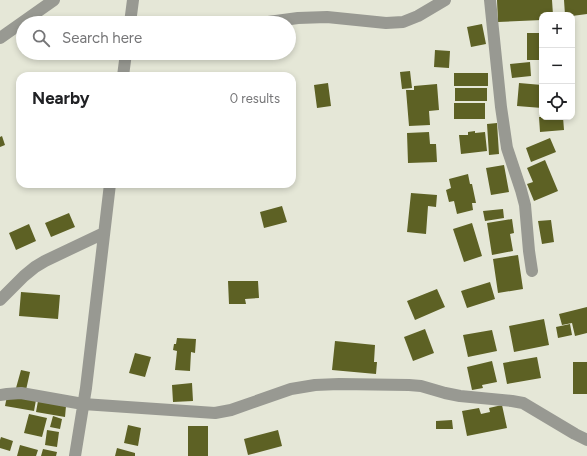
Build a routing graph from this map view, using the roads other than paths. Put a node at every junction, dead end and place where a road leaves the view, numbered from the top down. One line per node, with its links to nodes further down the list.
1 (54, 0): 5 (street)
2 (133, 0): 6 (street)
3 (445, 0): 7 (street)
4 (490, 0): 14 (street)
5 (31, 16)
6 (131, 16)
7 (296, 18)
8 (16, 27): 9 (street)
9 (0, 38)
10 (125, 60): 11 (street)
11 (124, 72)
12 (110, 188): 13 (street)
13 (104, 233): 15 (street); 17 (street)
14 (532, 271)
15 (0, 300)
16 (0, 395): 17 (street)
17 (83, 404): 18 (street); 19 (street)
18 (587, 440)
19 (75, 456)

